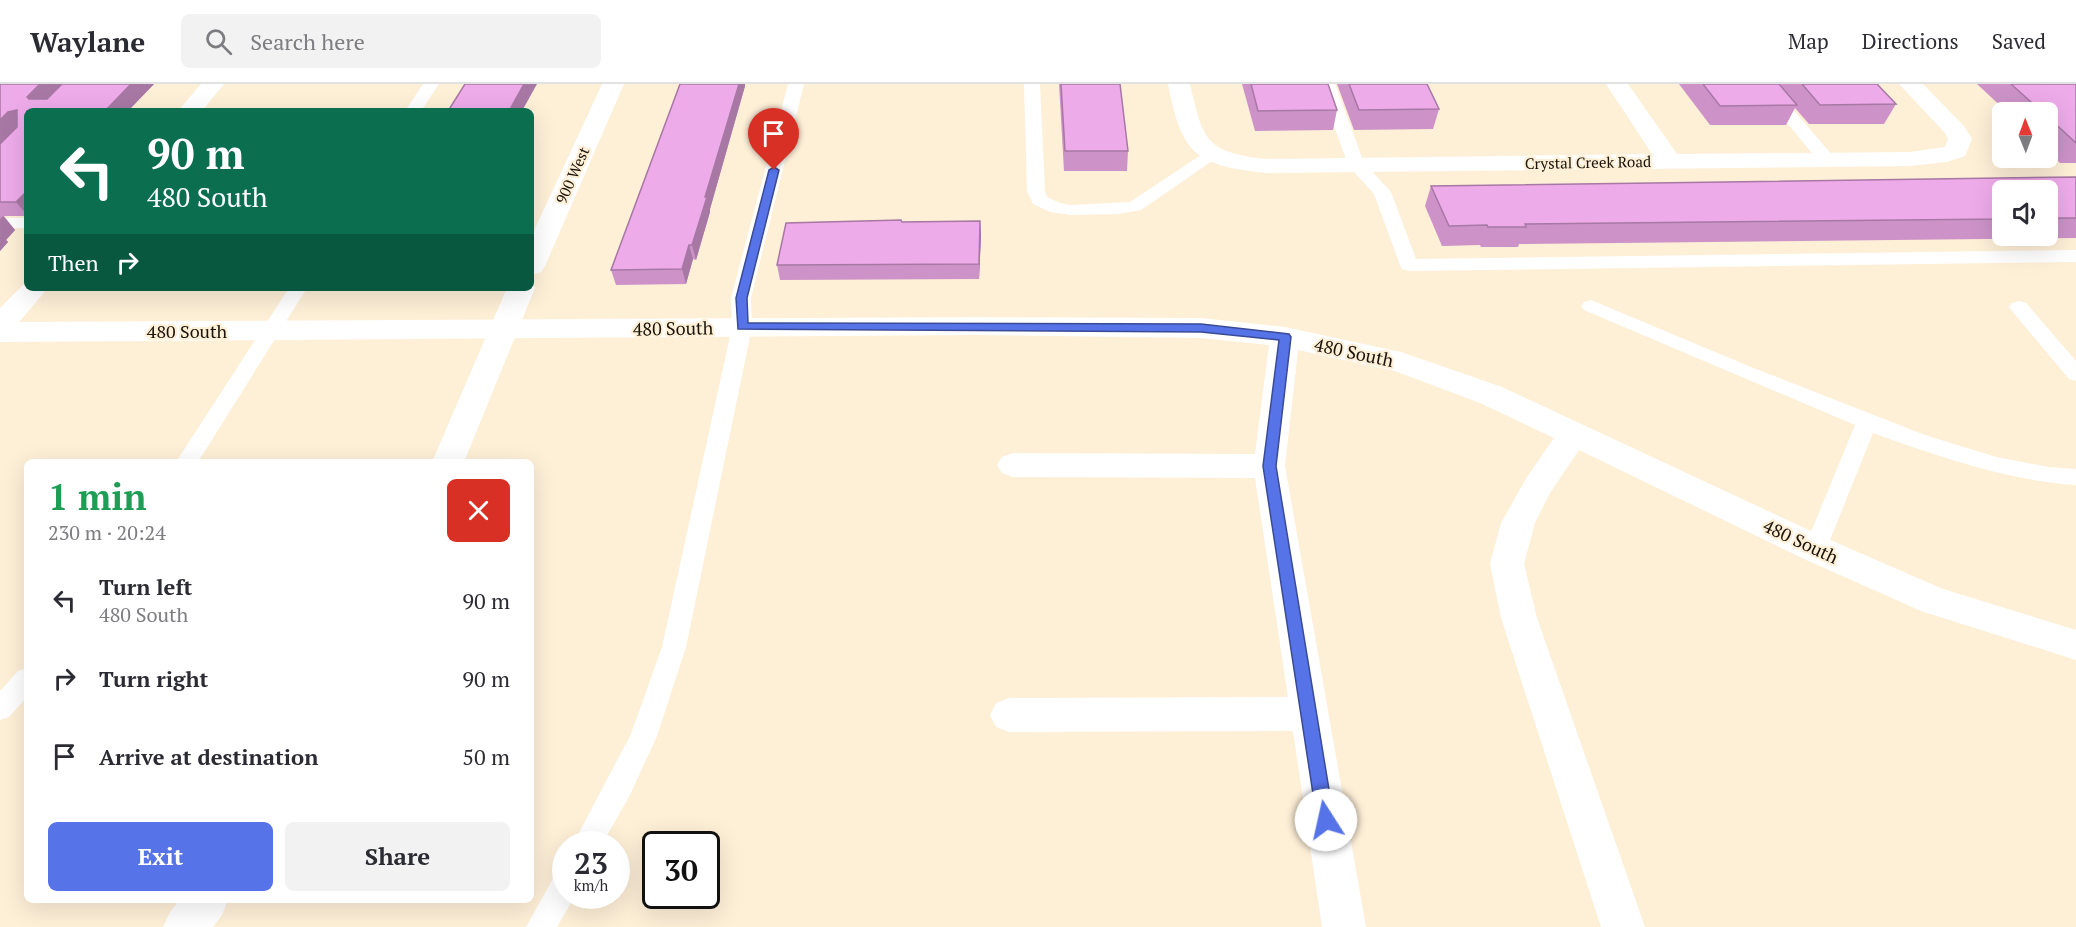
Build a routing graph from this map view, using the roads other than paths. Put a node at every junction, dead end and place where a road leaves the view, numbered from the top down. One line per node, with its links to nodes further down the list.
1 (213, 84): 11 (street)
2 (431, 84): 12 (lane)
3 (613, 84): 20 (street, 900 West)
4 (796, 84): 27 (lane)
5 (1032, 84): 13 (lane)
6 (1179, 84): 13 (street)
7 (1327, 84): 16 (lane)
8 (1617, 84): 15 (street)
9 (1763, 84): 14 (lane)
10 (1910, 84): 14 (street, Crystal Creek Road)
11 (193, 108)
12 (415, 108)
13 (1213, 155): 16 (street, Crystal Creek Road)
14 (1827, 160): 15 (street, Crystal Creek Road)
15 (1669, 161): 16 (street, Crystal Creek Road)
16 (1356, 165): 19 (lane)
17 (0, 223): 18 (lane)
18 (24, 223)
19 (2076, 256)
20 (534, 259)
21 (30, 291): 26 (street)
22 (296, 291): 29 (lane)
23 (520, 291): 28 (street)
24 (1590, 306): 33 (lane)
25 (2019, 307): 32 (lane)
26 (0, 326)
27 (742, 327): 28 (street, 480 South); 31 (street, 480 South); 46 (lane)
28 (503, 329): 29 (street, 480 South); 36 (street)
29 (270, 330): 30 (street, 480 South); 35 (lane)
30 (0, 332)
31 (1285, 337): 34 (street, 480 South); 38 (street)
32 (2076, 374)
33 (1867, 422): 39 (lane); 40 (lane)
34 (1574, 434): 40 (street, 480 South); 52 (street)
35 (188, 459)
36 (449, 459)
37 (1013, 465): 38 (street)
38 (1269, 466): 44 (street)
39 (2076, 477)
40 (1816, 549): 41 (street, 480 South)
41 (2076, 645)
42 (24, 682): 43 (lane)
43 (0, 709)
44 (1308, 714): 45 (street); 51 (street)
45 (1009, 715)
46 (594, 831)
47 (204, 903): 49 (street)
48 (552, 907): 50 (lane)
49 (184, 927)
50 (540, 927)
51 (1344, 927)
52 (1623, 927)

